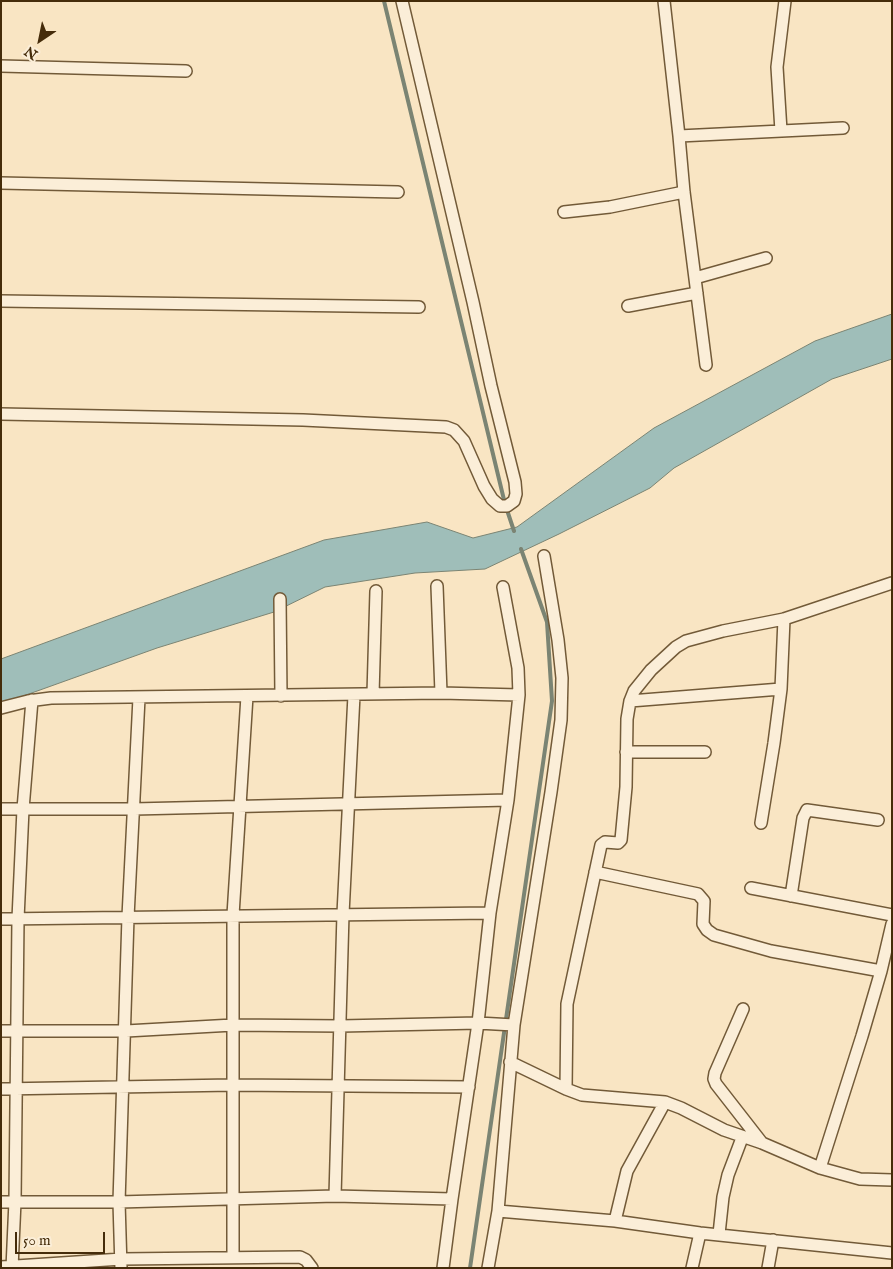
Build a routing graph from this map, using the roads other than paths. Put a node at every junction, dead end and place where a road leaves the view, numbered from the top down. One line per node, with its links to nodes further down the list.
1 (402, 1): 20 (street)
2 (664, 1): 8 (street)
3 (785, 1): 7 (street)
4 (1, 66): 5 (street)
5 (186, 71)
6 (843, 128): 7 (street)
7 (781, 131): 8 (street)
8 (680, 136): 11 (street)
9 (1, 183): 10 (street)
10 (398, 192)
11 (684, 192): 12 (street); 14 (street)
12 (564, 212)
13 (766, 258): 14 (street)
14 (695, 278): 15 (street)
15 (697, 293): 17 (street); 19 (street)
16 (1, 301): 18 (street)
17 (628, 306)
18 (419, 307)
19 (706, 365)
20 (1, 414)
21 (544, 556): 64 (street)
22 (892, 583): 27 (street)
23 (437, 586): 29 (street)
24 (503, 586): 32 (street)
25 (376, 591): 31 (street)
26 (280, 599): 34 (street)
27 (784, 619): 28 (street); 37 (street)
28 (781, 689): 37 (street); 48 (street)
29 (441, 693): 31 (street); 32 (street)
30 (354, 694): 31 (street); 34 (street); 42 (street)
31 (373, 694)
32 (519, 695): 41 (street)
33 (247, 696): 34 (street); 35 (street); 43 (street)
34 (281, 696)
35 (139, 698): 36 (street); 46 (street)
36 (32, 700): 38 (street); 45 (street)
37 (630, 701): 39 (street)
38 (1, 708)
39 (626, 752): 40 (street); 49 (street)
40 (705, 752)
41 (508, 800): 42 (street); 52 (street)
42 (349, 804): 43 (street); 53 (street)
43 (240, 806): 46 (street); 54 (street)
44 (1, 809): 45 (street)
45 (23, 809): 46 (street); 58 (street)
46 (134, 809): 56 (street)
47 (878, 820): 51 (street)
48 (761, 822)
49 (595, 872): 60 (street); 76 (street)
50 (751, 888): 51 (street)
51 (790, 896): 55 (street)
52 (490, 912): 53 (street); 62 (street)
53 (343, 914): 54 (street); 65 (street)
54 (233, 915): 56 (street); 63 (street)
55 (892, 915)
56 (128, 917): 58 (street); 68 (street)
57 (1, 919): 58 (street)
58 (18, 919): 66 (street)
59 (892, 924): 60 (street)
60 (881, 971): 80 (street)
61 (743, 1009): 79 (street)
62 (478, 1023): 64 (street); 65 (street); 72 (street)
63 (233, 1025): 65 (street); 68 (street); 70 (street)
64 (511, 1025): 69 (street)
65 (341, 1026): 71 (street)
66 (16, 1030): 67 (street); 68 (street); 75 (street)
67 (1, 1031)
68 (126, 1031): 73 (street)
69 (510, 1062): 76 (street); 88 (street)
70 (232, 1085): 71 (street); 73 (street); 83 (street)
71 (338, 1086): 72 (street); 82 (street)
72 (469, 1087): 84 (street)
73 (124, 1088): 75 (street); 87 (street)
74 (1, 1089): 75 (street)
75 (16, 1089): 86 (street)
76 (566, 1089): 77 (street)
77 (665, 1102): 78 (street); 89 (street)
78 (742, 1138): 79 (street); 91 (street)
79 (762, 1143): 80 (street)
80 (820, 1168): 81 (street)
81 (892, 1180)
82 (335, 1196): 83 (street); 84 (street)
83 (234, 1199): 87 (street); 94 (street)
84 (452, 1199): 99 (street)
85 (1, 1202): 86 (street)
86 (15, 1202): 87 (street); 97 (street)
87 (119, 1202): 95 (street)
88 (498, 1211): 89 (street); 100 (street)
89 (615, 1222): 90 (street)
90 (700, 1233): 91 (street); 101 (street)
91 (719, 1234): 92 (street)
92 (773, 1240): 93 (street); 102 (street)
93 (892, 1253)
94 (233, 1257): 96 (street); 98 (street)
95 (121, 1263): 96 (street); 97 (street)
96 (195, 1263)
97 (8, 1267)
98 (312, 1268)
99 (443, 1268)
100 (488, 1268)
101 (692, 1268)
102 (768, 1268)

